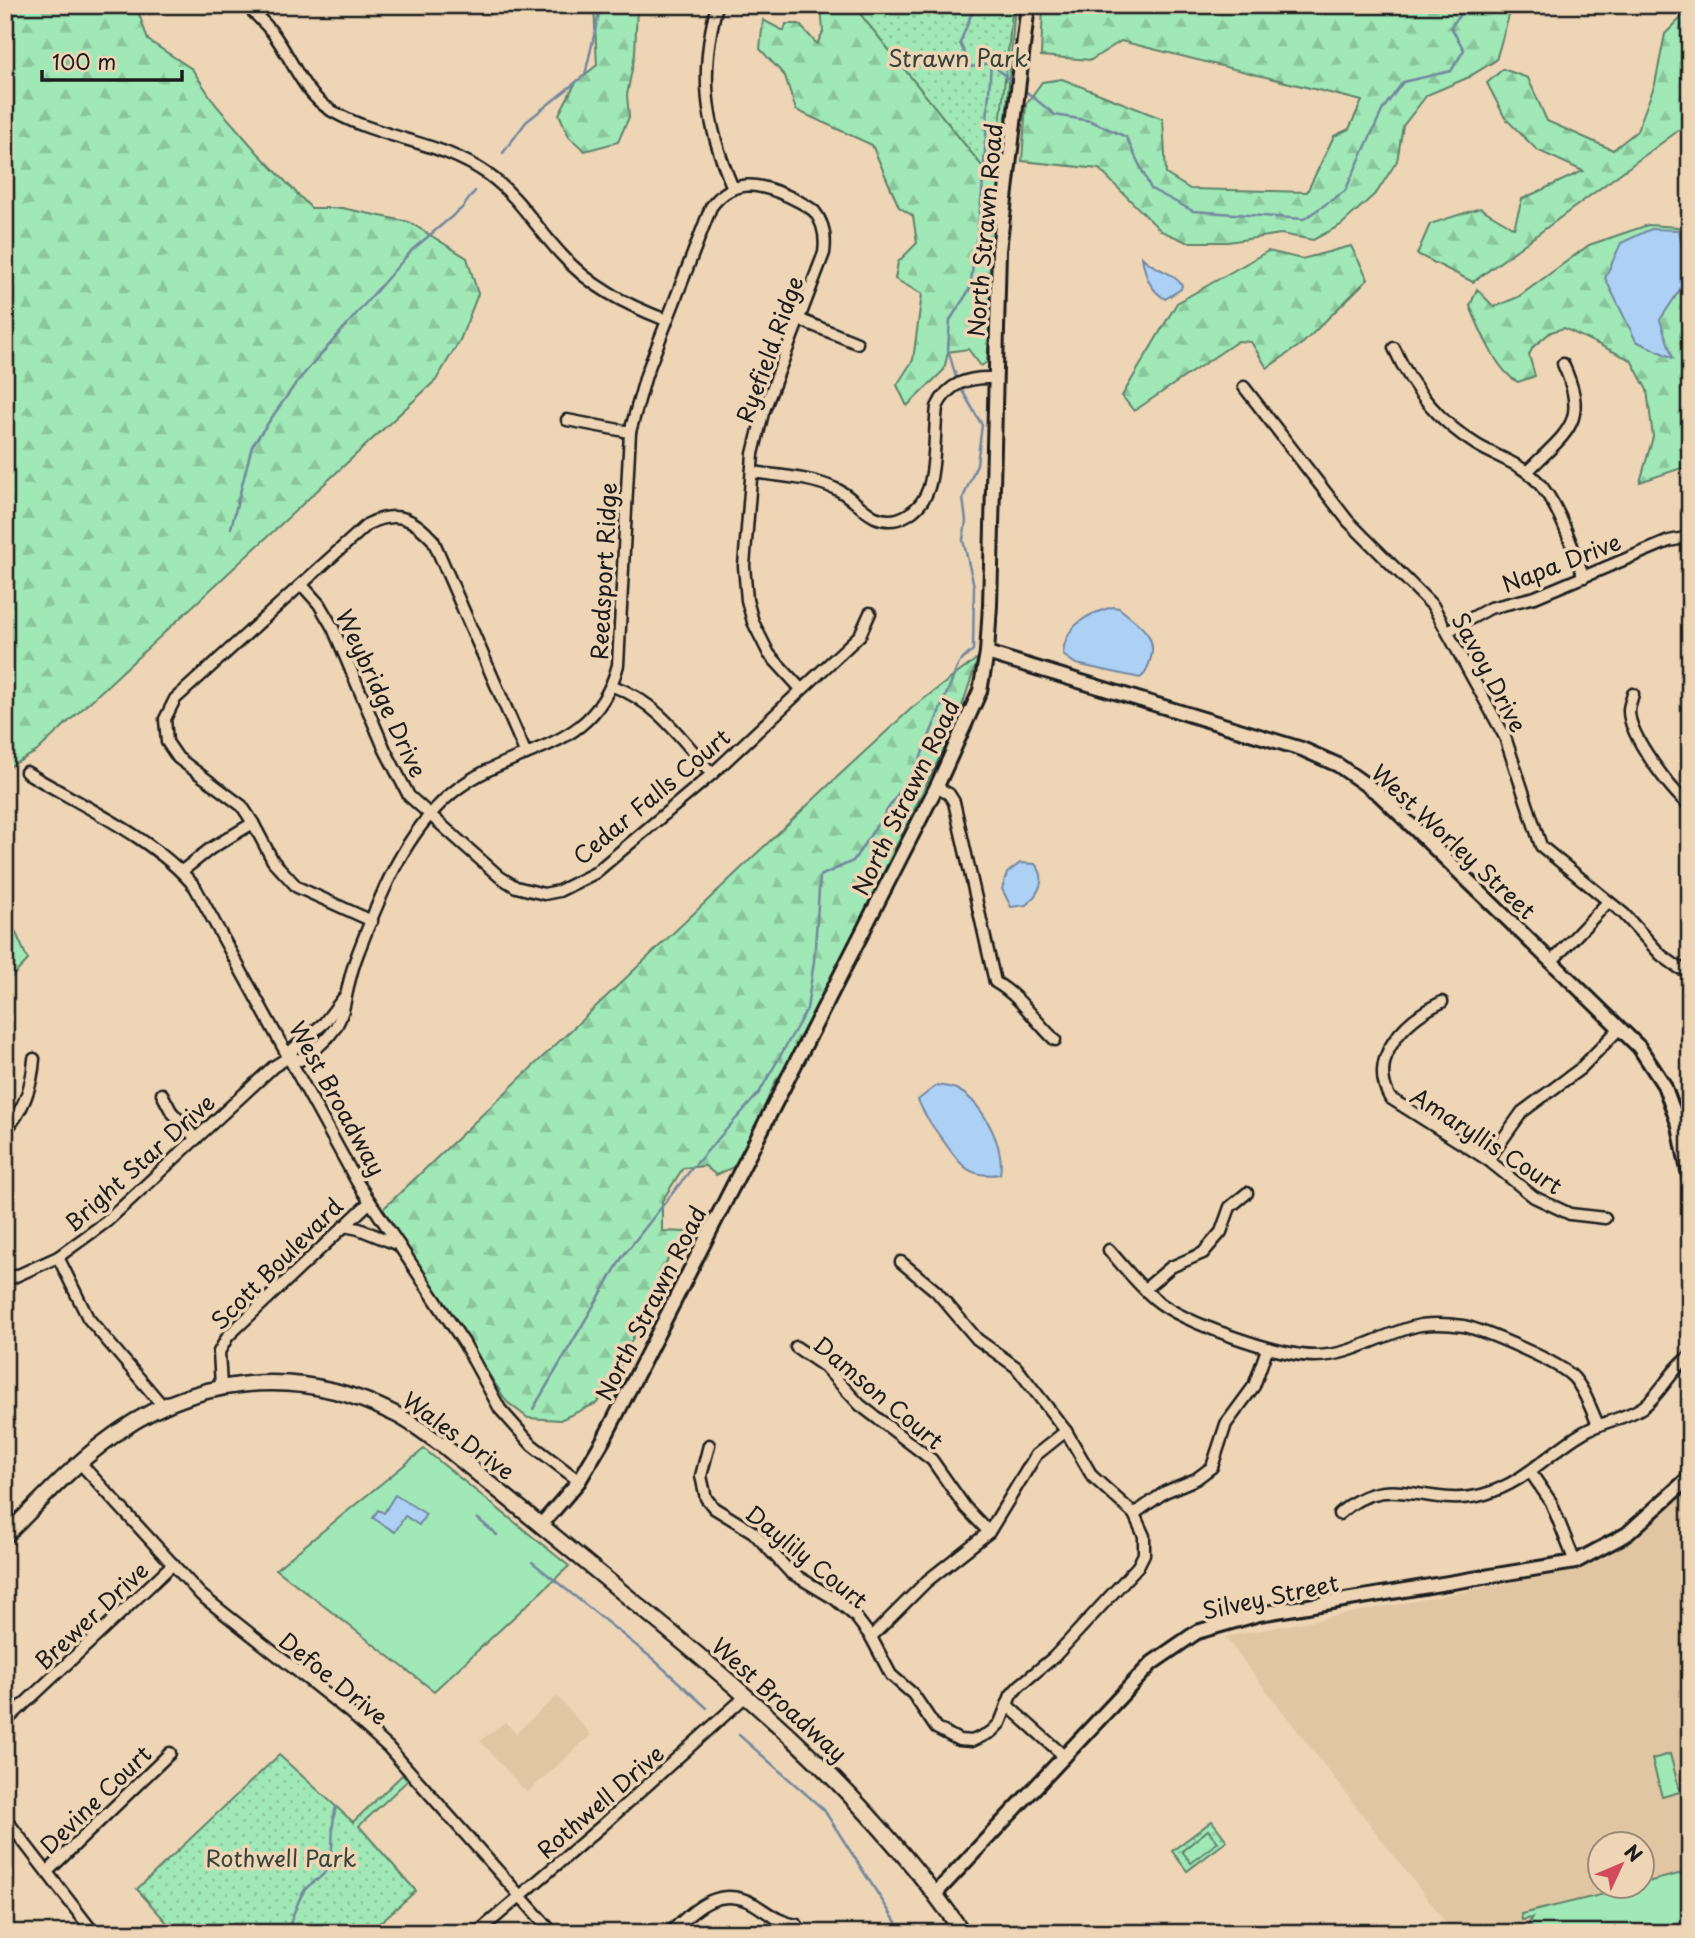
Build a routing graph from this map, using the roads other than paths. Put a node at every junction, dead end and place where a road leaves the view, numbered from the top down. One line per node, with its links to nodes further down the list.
1 (246, 5): 5 (street)
2 (717, 5): 4 (street)
3 (1028, 5): 10 (street, North Strawn Road)
4 (733, 188): 5 (street, Reedsport Ridge); 6 (street, Ryefield Ridge)
5 (666, 320): 13 (street, Reedsport Ridge)
6 (798, 320): 7 (street); 14 (street, Ryefield Ridge)
7 (857, 343)
8 (1394, 348): 15 (street)
9 (1563, 364): 15 (street)
10 (993, 378): 14 (street); 21 (street, North Strawn Road)
11 (1244, 387): 20 (street, Savoy Drive)
12 (567, 421): 13 (street)
13 (630, 432): 22 (street, Reedsport Ridge)
14 (752, 472): 23 (street, Ryefield Ridge)
15 (1527, 472): 17 (street)
16 (1690, 537): 17 (street, Napa Drive)
17 (1584, 577): 20 (street, Napa Drive)
18 (302, 585): 25 (street); 30 (street, Weybridge Drive); 31 (street)
19 (870, 613): 23 (street, Cedar Falls Court)
20 (1448, 631): 33 (street, Savoy Drive)
21 (987, 653): 28 (street, North Strawn Road); 35 (street, West Worley Street)
22 (612, 685): 25 (street, Reedsport Ridge); 27 (street)
23 (801, 689): 27 (street, Cedar Falls Court)
24 (1633, 694): 29 (street)
25 (526, 754): 30 (street, Reedsport Ridge)
26 (26, 772): 32 (street, West Broadway)
27 (712, 774): 30 (street, Cedar Falls Court)
28 (936, 787): 39 (street); 68 (street, North Strawn Road)
29 (1690, 806)
30 (430, 815): 34 (street, Reedsport Ridge)
31 (253, 823): 32 (street); 34 (street)
32 (182, 872): 40 (street, West Broadway)
33 (1607, 903): 35 (street); 36 (street, Savoy Drive)
34 (372, 921): 40 (street, Reedsport Ridge)
35 (1552, 961): 38 (street, West Worley Street)
36 (1690, 970)
37 (1442, 1002): 45 (street, Amaryllis Court)
38 (1620, 1028): 45 (street); 46 (street, West Worley Street)
39 (1055, 1040)
40 (289, 1057): 44 (street, Bright Star Drive); 48 (street, West Broadway)
41 (34, 1059): 43 (street)
42 (162, 1094): 44 (street)
43 (5, 1131)
44 (196, 1139): 53 (street, Bright Star Drive)
45 (1488, 1160): 49 (street, Amaryllis Court)
46 (1690, 1181)
47 (1247, 1193): 56 (street)
48 (370, 1202): 50 (street, Scott Boulevard); 51 (street, West Broadway)
49 (1605, 1218)
50 (344, 1226): 51 (street); 60 (street, Scott Boulevard)
51 (399, 1245): 68 (street, West Broadway)
52 (1109, 1250): 56 (street)
53 (58, 1257): 55 (street, Bright Star Drive); 61 (street)
54 (901, 1262): 63 (street)
55 (5, 1281)
56 (1145, 1290): 58 (street)
57 (796, 1347): 72 (street, Damson Court)
58 (1267, 1349): 62 (street); 69 (street)
59 (1690, 1356): 62 (street)
60 (220, 1386): 61 (main road); 71 (main road, Wales Drive)
61 (162, 1405): 65 (main road)
62 (1598, 1425): 66 (street)
63 (1066, 1431): 69 (street); 72 (street)
64 (709, 1446): 76 (street, Daylily Court)
65 (80, 1463): 73 (main road); 75 (street, Defoe Drive)
66 (1531, 1473): 70 (street); 74 (street)
67 (1690, 1477): 74 (street, Silvey Street)
68 (579, 1481): 71 (street, North Strawn Road)
69 (1134, 1514): 78 (street)
70 (1339, 1514)
71 (541, 1525): 77 (main road, West Broadway)
72 (989, 1532): 76 (street)
73 (5, 1536)
74 (1575, 1562): 81 (street, Silvey Street)
75 (173, 1564): 79 (street, Brewer Drive); 85 (street, Defoe Drive)
76 (871, 1637): 78 (street, Daylily Court)
77 (747, 1695): 84 (main road, West Broadway); 85 (street, Rothwell Drive)
78 (1007, 1705): 81 (street)
79 (5, 1722)
80 (170, 1754): 83 (street, Devine Court)
81 (1064, 1756): 84 (street, Silvey Street)
82 (5, 1818): 83 (street)
83 (47, 1872): 87 (street)
84 (936, 1893): 91 (main road, West Broadway)
85 (520, 1896): 88 (street, Rothwell Drive); 89 (street, Defoe Drive)
86 (797, 1925): 90 (street)
87 (94, 1933)
88 (477, 1933)
89 (553, 1933)
90 (669, 1933)
91 (963, 1933)

